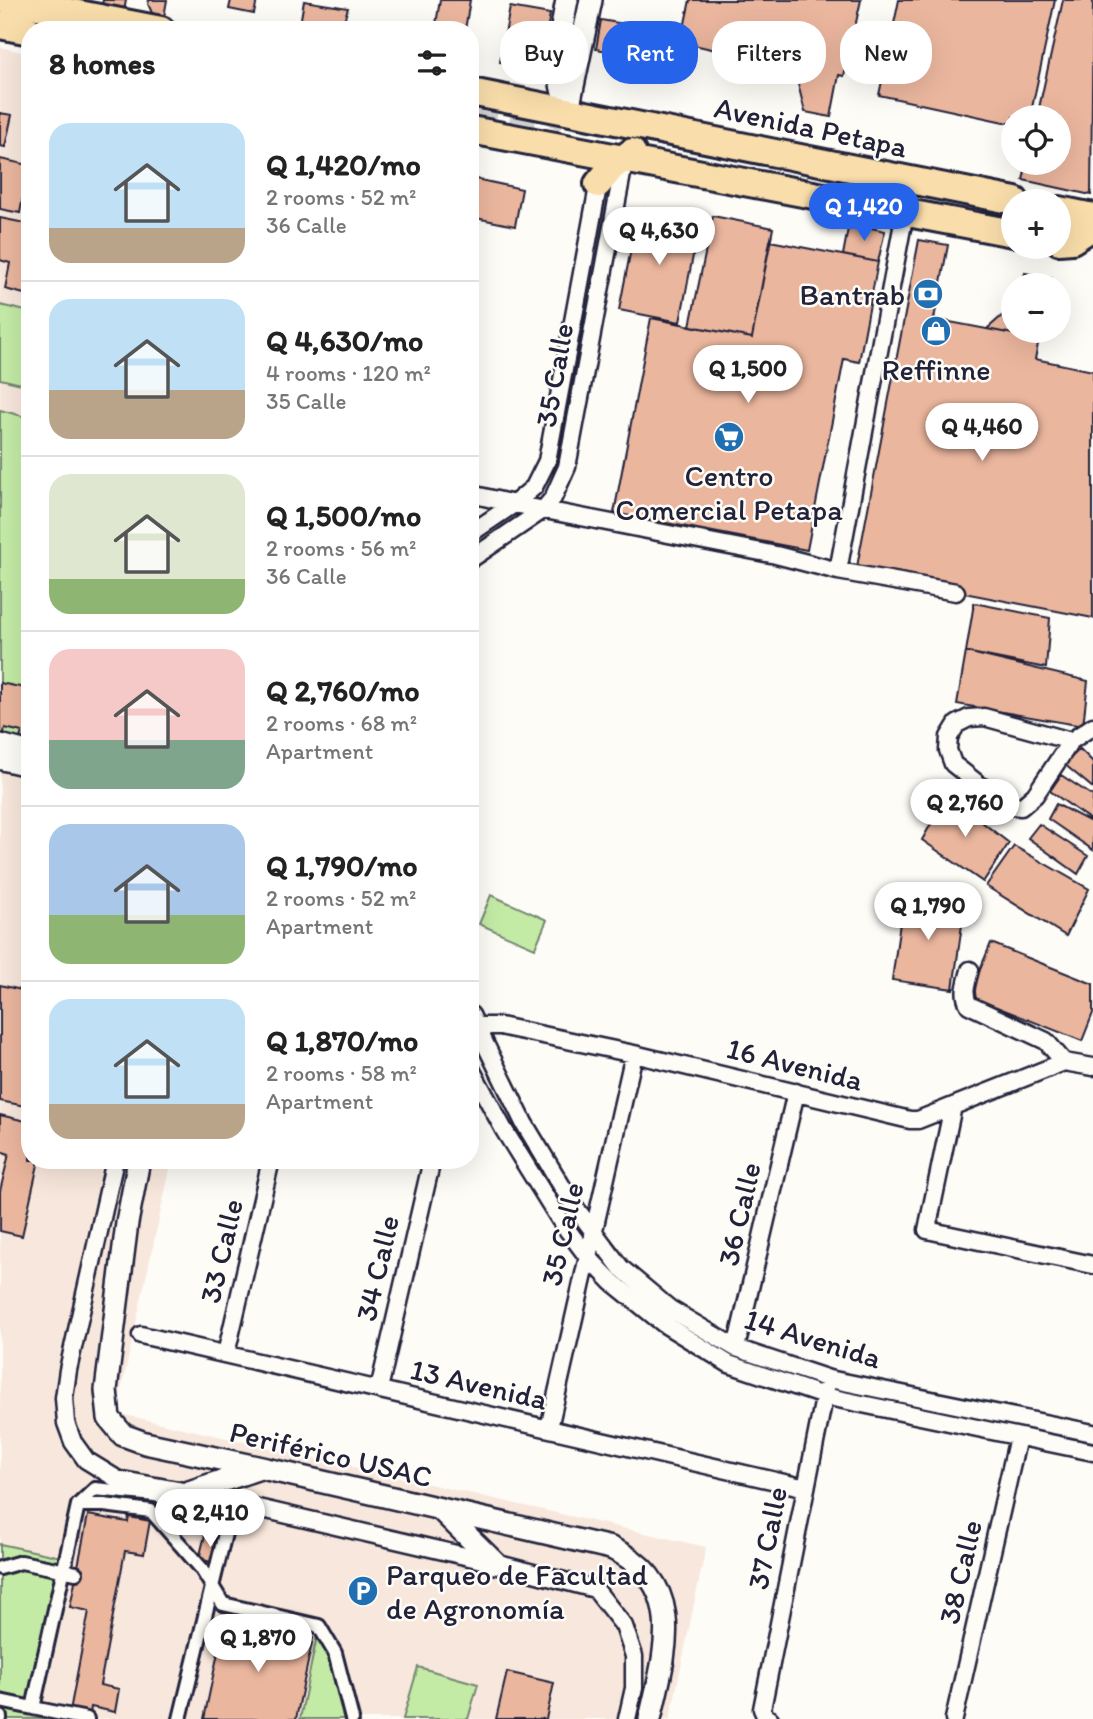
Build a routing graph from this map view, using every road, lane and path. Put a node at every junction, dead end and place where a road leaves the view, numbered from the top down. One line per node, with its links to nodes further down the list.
1 (7, 0): 4 (main road)
2 (568, 0): 9 (street)
3 (591, 0): 9 (street)
4 (115, 21)
5 (0, 25): 6 (main road)
6 (21, 29)
7 (479, 94): 9 (main road, Avenida Petapa)
8 (479, 105): 12 (main road)
9 (568, 111): 11 (main road, Avenida Petapa)
10 (479, 131): 12 (main road)
11 (675, 132): 12 (main road); 13 (main road); 15 (main road, Avenida Petapa)
12 (614, 156): 13 (main road); 14 (main road); 25 (street, 35 Calle)
13 (676, 169): 16 (main road)
14 (598, 184): 24 (street, 35 Calle)
15 (1001, 198)
16 (905, 212): 19 (main road); 28 (street)
17 (1071, 212): 18 (main road)
18 (1092, 216): 20 (main road)
19 (1001, 231)
20 (1071, 240)
21 (1071, 244): 22 (main road)
22 (1093, 248)
23 (479, 496): 24 (street)
24 (514, 504): 25 (street); 26 (street, 35 Calle)
25 (543, 510): 27 (street, 35 Calle); 28 (street)
26 (479, 528)
27 (479, 554)
28 (838, 571): 29 (street)
29 (956, 592)
30 (1093, 726): 31 (street)
31 (1071, 741): 31 (street)
32 (0, 745): 33 (street)
33 (21, 751)
34 (0, 761): 35 (street)
35 (21, 766)
36 (970, 970): 40 (street)
37 (479, 1024): 39 (street, 16 Avenida)
38 (479, 1037): 49 (street, 14 Avenida)
39 (634, 1054): 43 (street, 16 Avenida); 49 (street, 35 Calle)
40 (1064, 1062): 41 (street); 44 (street, 16 Avenida)
41 (1093, 1067)
42 (479, 1083): 50 (street, 14 Avenida)
43 (796, 1092): 44 (street, 16 Avenida); 53 (street, 36 Calle)
44 (953, 1106): 51 (street)
45 (114, 1169): 64 (street)
46 (137, 1169): 62 (street, Periférico USAC)
47 (269, 1169): 54 (street, 33 Calle)
48 (430, 1169): 56 (street, 34 Calle)
49 (592, 1232): 50 (street, 35 Calle); 53 (street, 14 Avenida)
50 (587, 1256): 57 (street, 14 Avenida); 58 (street, 35 Calle)
51 (1093, 1265)
52 (141, 1335): 54 (street, 13 Avenida)
53 (736, 1348): 55 (street, 14 Avenida)
54 (226, 1354): 56 (street, 13 Avenida)
55 (829, 1378): 57 (street, 37 Calle); 59 (street, 14 Avenida)
56 (379, 1389): 58 (street, 13 Avenida)
57 (824, 1395): 60 (street, 14 Avenida); 63 (street, 37 Calle)
58 (549, 1428): 63 (street, 13 Avenida)
59 (1093, 1433)
60 (1018, 1437): 61 (street, 14 Avenida); 81 (street, 38 Calle)
61 (1093, 1452)
62 (262, 1468): 64 (street); 66 (street, Periférico USAC)
63 (806, 1488): 75 (street, 37 Calle)
64 (189, 1492): 69 (street)
65 (78, 1505): 71 (street); 72 (street); 72 (street)
66 (440, 1509): 69 (street); 80 (street, Periférico USAC)
67 (0, 1557): 68 (street)
68 (21, 1562): 70 (street); 71 (street)
69 (495, 1563): 79 (street)
70 (0, 1568)
71 (70, 1572): 74 (street)
72 (211, 1584): 77 (street); 78 (street)
73 (0, 1701): 74 (street)
74 (33, 1708): 76 (street)
75 (766, 1714)
76 (83, 1719)
77 (180, 1719)
78 (352, 1719)
79 (627, 1719)
80 (650, 1719)
81 (954, 1719)

